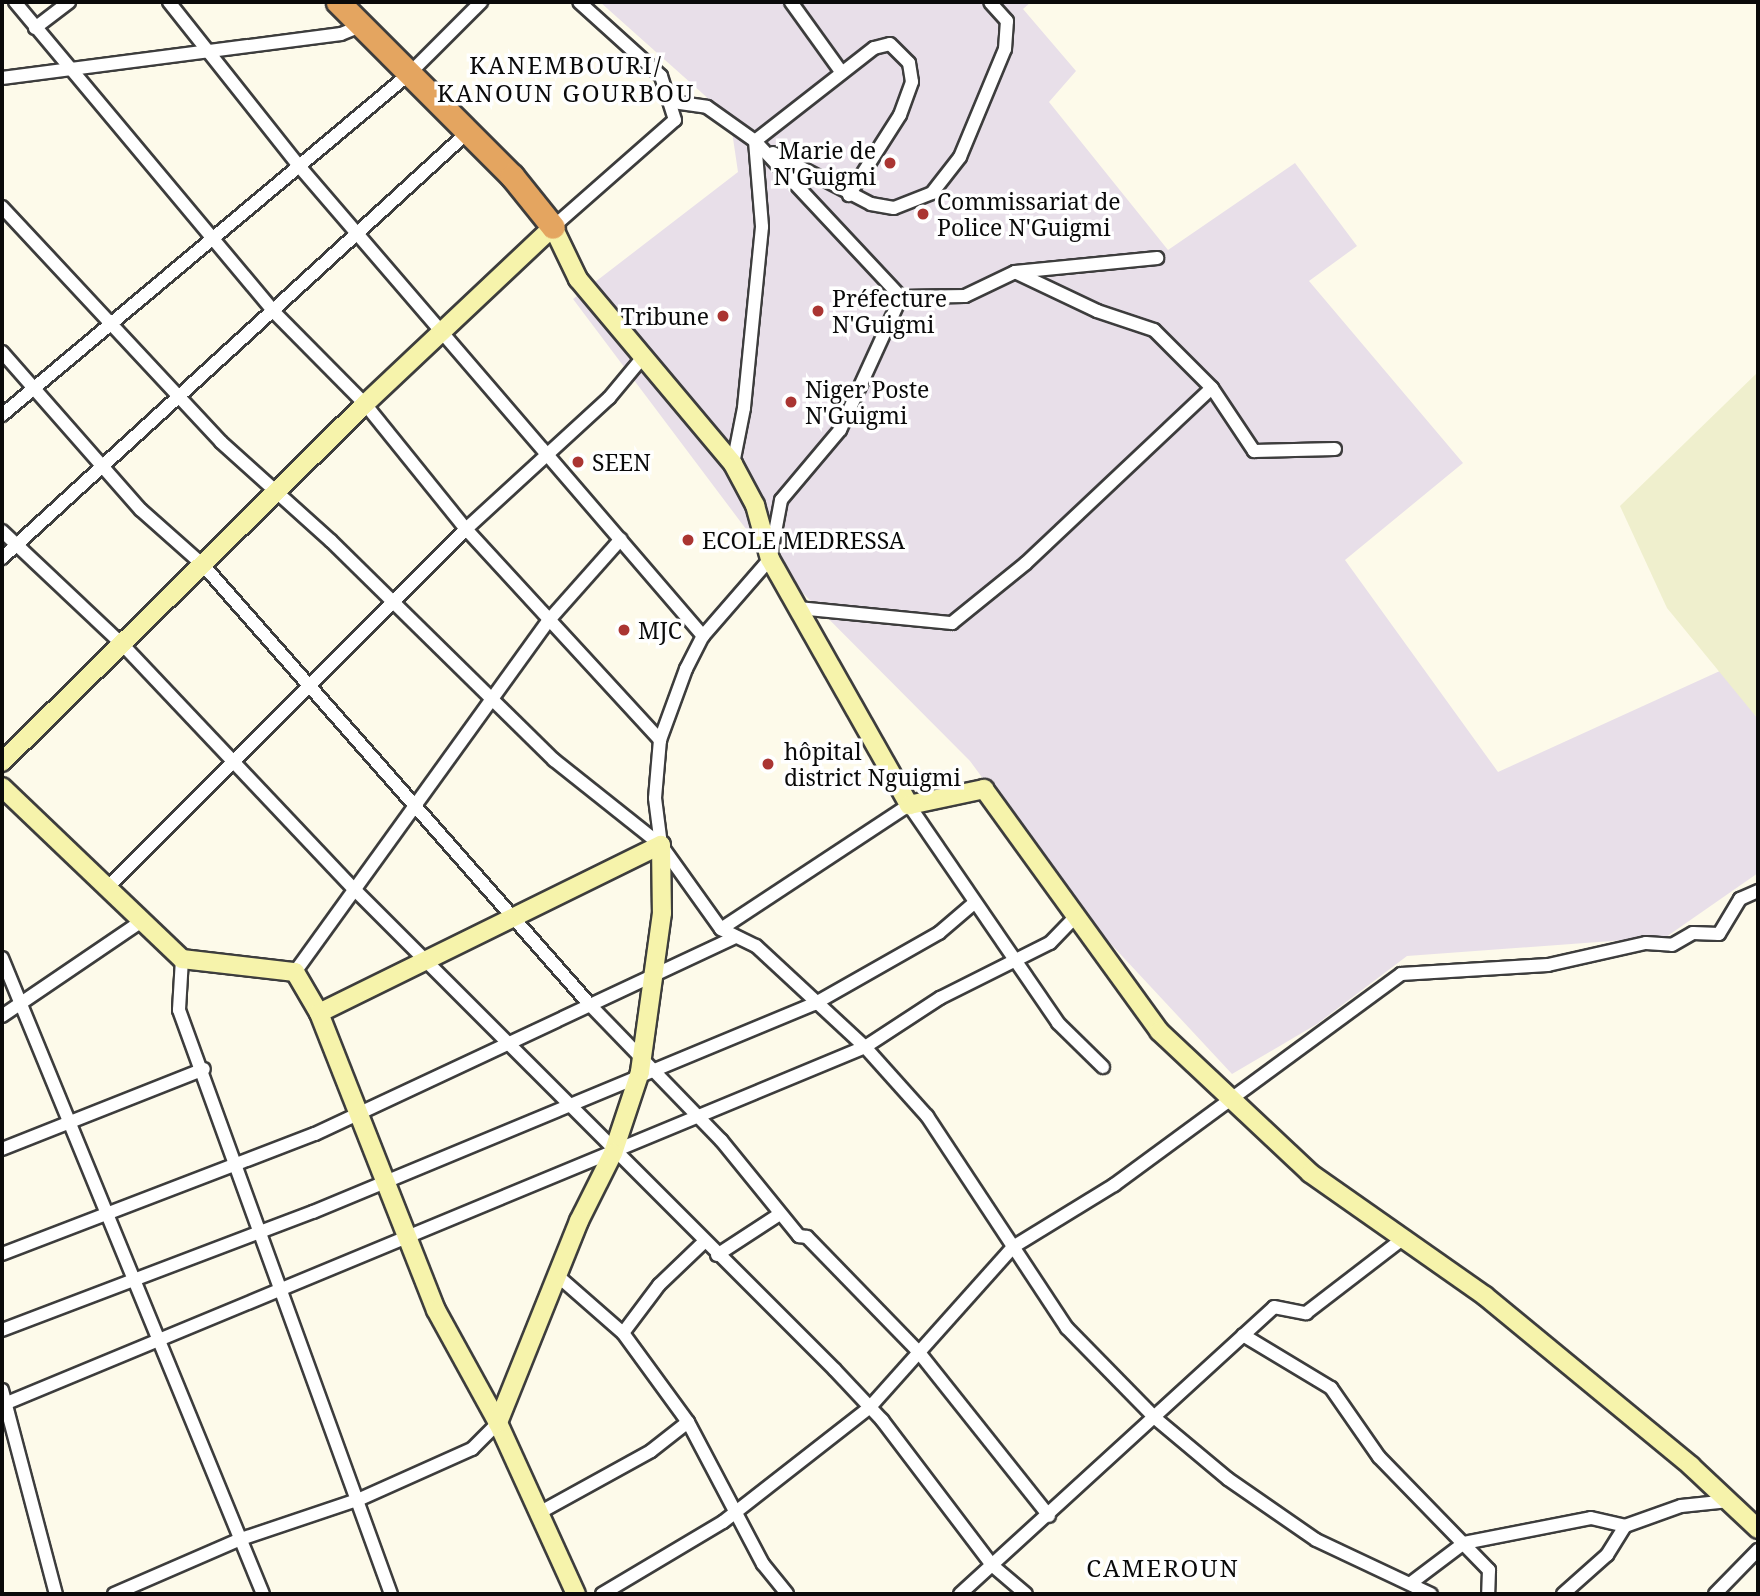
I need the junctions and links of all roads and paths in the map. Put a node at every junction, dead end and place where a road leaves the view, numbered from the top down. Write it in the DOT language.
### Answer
graph roads {
  1 [pos="15,2"];
  2 [pos="69,2"];
  3 [pos="169,2"];
  4 [pos="338,2"];
  5 [pos="481,2"];
  6 [pos="579,2"];
  7 [pos="791,2"];
  8 [pos="990,2"];
  9 [pos="361,26"];
  10 [pos="35,28"];
  11 [pos="210,47"];
  12 [pos="69,70"];
  13 [pos="842,73"];
  14 [pos="409,74"];
  15 [pos="2,78"];
  16 [pos="673,102"];
  17 [pos="469,131"];
  18 [pos="755,141"];
  19 [pos="299,166"];
  20 [pos="849,195"];
  21 [pos="2,207"];
  22 [pos="553,227"];
  23 [pos="358,234"];
  24 [pos="214,236"];
  25 [pos="1157,258"];
  26 [pos="1015,272"];
  27 [pos="901,296"];
  28 [pos="274,312"];
  29 [pos="107,322"];
  30 [pos="441,330"];
  31 [pos="2,352"];
  32 [pos="643,357"];
  33 [pos="35,387"];
  34 [pos="1212,388"];
  35 [pos="179,397"];
  36 [pos="365,404"];
  37 [pos="2,415"];
  38 [pos="1335,449"];
  39 [pos="544,455"];
  40 [pos="733,464"];
  41 [pos="104,465"];
  42 [pos="274,492"];
  43 [pos="466,529"];
  44 [pos="2,531"];
  45 [pos="621,539"];
  46 [pos="16,545"];
  47 [pos="2,558"];
  48 [pos="770,559"];
  49 [pos="204,566"];
  50 [pos="396,603"];
  51 [pos="798,608"];
  52 [pos="549,620"];
  53 [pos="703,636"];
  54 [pos="122,644"];
  55 [pos="308,684"];
  56 [pos="492,697"];
  57 [pos="660,740"];
  58 [pos="3,758"];
  59 [pos="230,761"];
  60 [pos="2,787"];
  61 [pos="909,805"];
  62 [pos="416,809"];
  63 [pos="661,845"];
  64 [pos="107,888"];
  65 [pos="354,888"];
  66 [pos="1758,891"];
  67 [pos="973,904"];
  68 [pos="1076,916"];
  69 [pos="513,917"];
  70 [pos="142,921"];
  71 [pos="721,929"];
  72 [pos="735,937"];
  73 [pos="2,958"];
  74 [pos="182,959"];
  75 [pos="1015,960"];
  76 [pos="427,961"];
  77 [pos="295,972"];
  78 [pos="650,972"];
  79 [pos="22,1004"];
  80 [pos="814,1004"];
  81 [pos="591,1006"];
  82 [pos="319,1013"];
  83 [pos="2,1016"];
  84 [pos="511,1044"];
  85 [pos="865,1047"];
  86 [pos="640,1052"];
  87 [pos="1103,1067"];
  88 [pos="204,1069"];
  89 [pos="648,1072"];
  90 [pos="1232,1097"];
  91 [pos="569,1102"];
  92 [pos="357,1114"];
  93 [pos="696,1115"];
  94 [pos="71,1123"];
  95 [pos="2,1149"];
  96 [pos="613,1153"];
  97 [pos="239,1163"];
  98 [pos="383,1179"];
  99 [pos="108,1213"];
  100 [pos="780,1214"];
  101 [pos="262,1230"];
  102 [pos="407,1240"];
  103 [pos="1400,1241"];
  104 [pos="704,1242"];
  105 [pos="1013,1247"];
  106 [pos="2,1254"];
  107 [pos="717,1255"];
  108 [pos="559,1277"];
  109 [pos="132,1278"];
  110 [pos="285,1292"];
  111 [pos="2,1330"];
  112 [pos="623,1333"];
  113 [pos="1243,1335"];
  114 [pos="157,1343"];
  115 [pos="918,1350"];
  116 [pos="2,1390"];
  117 [pos="3,1405"];
  118 [pos="870,1407"];
  119 [pos="1155,1418"];
  120 [pos="688,1422"];
  121 [pos="498,1423"];
  122 [pos="360,1499"];
  123 [pos="1729,1501"];
  124 [pos="735,1513"];
  125 [pos="537,1514"];
  126 [pos="1049,1516"];
  127 [pos="1625,1526"];
  128 [pos="1758,1529"];
  129 [pos="238,1540"];
  130 [pos="1464,1544"];
  131 [pos="1758,1550"];
  132 [pos="993,1566"];
  133 [pos="1411,1583"];
  134 [pos="56,1594"];
  135 [pos="114,1594"];
  136 [pos="262,1594"];
  137 [pos="391,1594"];
  138 [pos="576,1594"];
  139 [pos="602,1594"];
  140 [pos="787,1594"];
  141 [pos="960,1594"];
  142 [pos="1026,1594"];
  143 [pos="1431,1594"];
  144 [pos="1488,1594"];
  145 [pos="1563,1594"];
  146 [pos="1716,1594"];
  1 -- 10 [label="street"];
  2 -- 10 [label="street"];
  3 -- 11 [label="street"];
  4 -- 9 [label="highway"];
  5 -- 14 [label="street"];
  6 -- 16 [label="street"];
  7 -- 13 [label="street"];
  8 -- 20 [label="street"];
  9 -- 11 [label="street"];
  9 -- 14 [label="highway"];
  10 -- 12 [label="street"];
  11 -- 12 [label="street"];
  11 -- 19 [label="street"];
  12 -- 15 [label="street"];
  12 -- 24 [label="street"];
  13 -- 18 [label="street"];
  13 -- 20 [label="street"];
  14 -- 17 [label="highway"];
  14 -- 19 [label="street"];
  16 -- 18 [label="street"];
  16 -- 22 [label="street"];
  17 -- 22 [label="highway"];
  17 -- 23 [label="street"];
  18 -- 20 [label="street"];
  18 -- 27 [label="street"];
  18 -- 40 [label="street"];
  19 -- 23 [label="street"];
  19 -- 24 [label="street"];
  21 -- 29 [label="street"];
  22 -- 30 [label="street"];
  22 -- 32 [label="street"];
  23 -- 28 [label="street"];
  23 -- 30 [label="street"];
  24 -- 28 [label="street"];
  24 -- 29 [label="street"];
  25 -- 26 [label="street"];
  26 -- 27 [label="street"];
  26 -- 34 [label="street"];
  27 -- 48 [label="street"];
  28 -- 35 [label="street"];
  28 -- 36 [label="street"];
  29 -- 33 [label="street"];
  29 -- 35 [label="street"];
  30 -- 36 [label="street"];
  30 -- 39 [label="street"];
  31 -- 33 [label="street"];
  32 -- 39 [label="street"];
  32 -- 40 [label="street"];
  33 -- 37 [label="street"];
  33 -- 41 [label="street"];
  34 -- 38 [label="street"];
  34 -- 51 [label="street"];
  35 -- 41 [label="street"];
  35 -- 42 [label="street"];
  36 -- 42 [label="street"];
  36 -- 43 [label="street"];
  39 -- 43 [label="street"];
  39 -- 45 [label="street"];
  40 -- 48 [label="street"];
  41 -- 46 [label="street"];
  41 -- 49 [label="street"];
  42 -- 49 [label="street"];
  42 -- 50 [label="street"];
  43 -- 50 [label="street"];
  43 -- 52 [label="street"];
  44 -- 46 [label="street"];
  45 -- 52 [label="street"];
  45 -- 53 [label="street"];
  46 -- 47 [label="street"];
  46 -- 54 [label="street"];
  48 -- 51 [label="street"];
  48 -- 53 [label="street"];
  49 -- 54 [label="street"];
  49 -- 55 [label="street"];
  50 -- 55 [label="street"];
  50 -- 56 [label="street"];
  51 -- 61 [label="street"];
  52 -- 56 [label="street"];
  52 -- 57 [label="street"];
  53 -- 57 [label="street"];
  54 -- 58 [label="street"];
  54 -- 59 [label="street"];
  55 -- 59 [label="street"];
  55 -- 62 [label="street"];
  56 -- 62 [label="street"];
  56 -- 63 [label="street"];
  57 -- 63 [label="street"];
  59 -- 64 [label="street"];
  59 -- 65 [label="street"];
  60 -- 64 [label="street"];
  61 -- 67 [label="street"];
  61 -- 68 [label="street"];
  61 -- 71 [label="street"];
  62 -- 65 [label="street"];
  62 -- 69 [label="street"];
  63 -- 69 [label="street"];
  63 -- 71 [label="street"];
  63 -- 78 [label="street"];
  64 -- 70 [label="street"];
  65 -- 76 [label="street"];
  65 -- 77 [label="street"];
  66 -- 90 [label="street"];
  67 -- 75 [label="street"];
  67 -- 80 [label="street"];
  68 -- 75 [label="street"];
  68 -- 90 [label="street"];
  69 -- 76 [label="street"];
  69 -- 81 [label="street"];
  70 -- 74 [label="street"];
  70 -- 79 [label="street"];
  71 -- 72 [label="street"];
  72 -- 78 [label="street"];
  72 -- 80 [label="street"];
  73 -- 79 [label="street"];
  74 -- 77 [label="street"];
  74 -- 88 [label="street"];
  75 -- 85 [label="street"];
  75 -- 87 [label="street"];
  76 -- 82 [label="street"];
  76 -- 84 [label="street"];
  77 -- 82 [label="street"];
  78 -- 81 [label="street"];
  78 -- 86 [label="street"];
  79 -- 83 [label="street"];
  79 -- 94 [label="street"];
  80 -- 85 [label="street"];
  80 -- 89 [label="street"];
  81 -- 84 [label="street"];
  81 -- 86 [label="street"];
  82 -- 92 [label="street"];
  84 -- 91 [label="street"];
  84 -- 92 [label="street"];
  85 -- 93 [label="street"];
  85 -- 105 [label="street"];
  86 -- 89 [label="street"];
  88 -- 94 [label="street"];
  88 -- 97 [label="street"];
  89 -- 91 [label="street"];
  89 -- 93 [label="street"];
  89 -- 96 [label="street"];
  90 -- 103 [label="street"];
  90 -- 105 [label="street"];
  91 -- 96 [label="street"];
  91 -- 98 [label="street"];
  92 -- 97 [label="street"];
  92 -- 98 [label="street"];
  93 -- 96 [label="street"];
  93 -- 100 [label="street"];
  94 -- 95 [label="street"];
  94 -- 99 [label="street"];
  96 -- 102 [label="street"];
  96 -- 104 [label="street"];
  96 -- 108 [label="street"];
  97 -- 99 [label="street"];
  97 -- 101 [label="street"];
  98 -- 101 [label="street"];
  98 -- 102 [label="street"];
  99 -- 106 [label="street"];
  99 -- 109 [label="street"];
  100 -- 107 [label="street"];
  100 -- 115 [label="street"];
  101 -- 109 [label="street"];
  101 -- 110 [label="street"];
  102 -- 110 [label="street"];
  102 -- 121 [label="street"];
  103 -- 113 [label="street"];
  103 -- 123 [label="street"];
  104 -- 107 [label="street"];
  104 -- 112 [label="street"];
  105 -- 115 [label="street"];
  105 -- 119 [label="street"];
  107 -- 118 [label="street"];
  108 -- 112 [label="street"];
  108 -- 121 [label="street"];
  109 -- 111 [label="street"];
  109 -- 114 [label="street"];
  110 -- 114 [label="street"];
  110 -- 122 [label="street"];
  112 -- 120 [label="street"];
  113 -- 119 [label="street"];
  113 -- 130 [label="street"];
  114 -- 117 [label="street"];
  114 -- 129 [label="street"];
  115 -- 118 [label="street"];
  115 -- 126 [label="street"];
  116 -- 117 [label="street"];
  117 -- 134 [label="street"];
  118 -- 124 [label="street"];
  118 -- 132 [label="street"];
  119 -- 126 [label="street"];
  119 -- 133 [label="street"];
  120 -- 124 [label="street"];
  120 -- 125 [label="street"];
  121 -- 122 [label="street"];
  121 -- 125 [label="street"];
  122 -- 129 [label="street"];
  122 -- 137 [label="street"];
  123 -- 127 [label="street"];
  123 -- 128 [label="street"];
  124 -- 139 [label="street"];
  124 -- 140 [label="street"];
  125 -- 138 [label="street"];
  126 -- 132 [label="street"];
  127 -- 130 [label="street"];
  127 -- 145 [label="street"];
  129 -- 135 [label="street"];
  129 -- 136 [label="street"];
  130 -- 133 [label="street"];
  130 -- 144 [label="street"];
  131 -- 146 [label="street"];
  132 -- 141 [label="street"];
  132 -- 142 [label="street"];
  133 -- 143 [label="street"];
}
